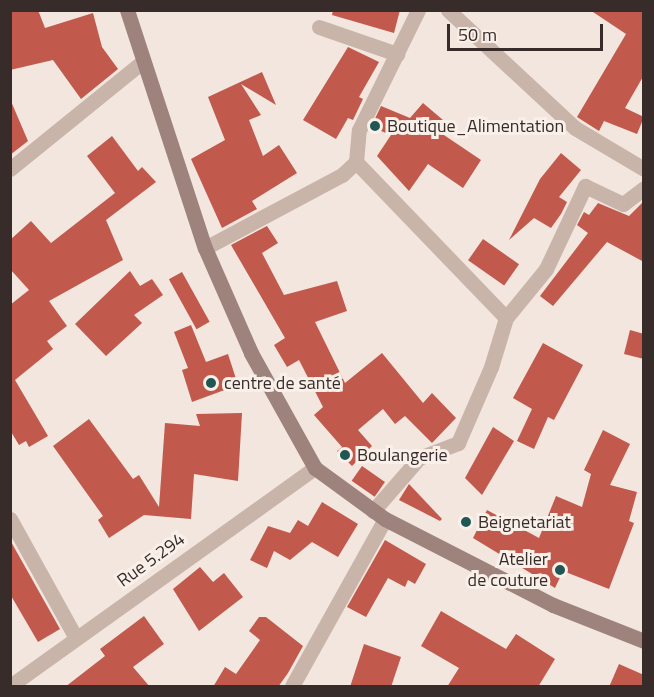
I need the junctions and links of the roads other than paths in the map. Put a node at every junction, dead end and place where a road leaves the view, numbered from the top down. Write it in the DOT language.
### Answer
graph roads {
  1 [pos="127,10"];
  2 [pos="418,10"];
  3 [pos="448,10"];
  4 [pos="319,27"];
  5 [pos="397,54"];
  6 [pos="142,62"];
  7 [pos="356,162"];
  8 [pos="10,169"];
  9 [pos="644,169"];
  10 [pos="644,188"];
  11 [pos="206,248"];
  12 [pos="506,318"];
  13 [pos="315,468"];
  14 [pos="379,515"];
  15 [pos="10,519"];
  16 [pos="76,638"];
  17 [pos="644,641"];
  18 [pos="10,686"];
  19 [pos="292,687"];
  1 -- 6 [label="street"];
  2 -- 5 [label="street"];
  3 -- 9 [label="street"];
  4 -- 5 [label="street"];
  5 -- 7 [label="street"];
  6 -- 8 [label="street"];
  6 -- 11 [label="street"];
  7 -- 11 [label="street"];
  7 -- 12 [label="street"];
  10 -- 12 [label="street"];
  11 -- 13 [label="street"];
  12 -- 14 [label="street"];
  13 -- 14 [label="street"];
  13 -- 16 [label="street, Rue 5.294"];
  14 -- 17 [label="street"];
  14 -- 19 [label="street"];
  15 -- 16 [label="street"];
  16 -- 18 [label="street, Rue 5.294"];
}
